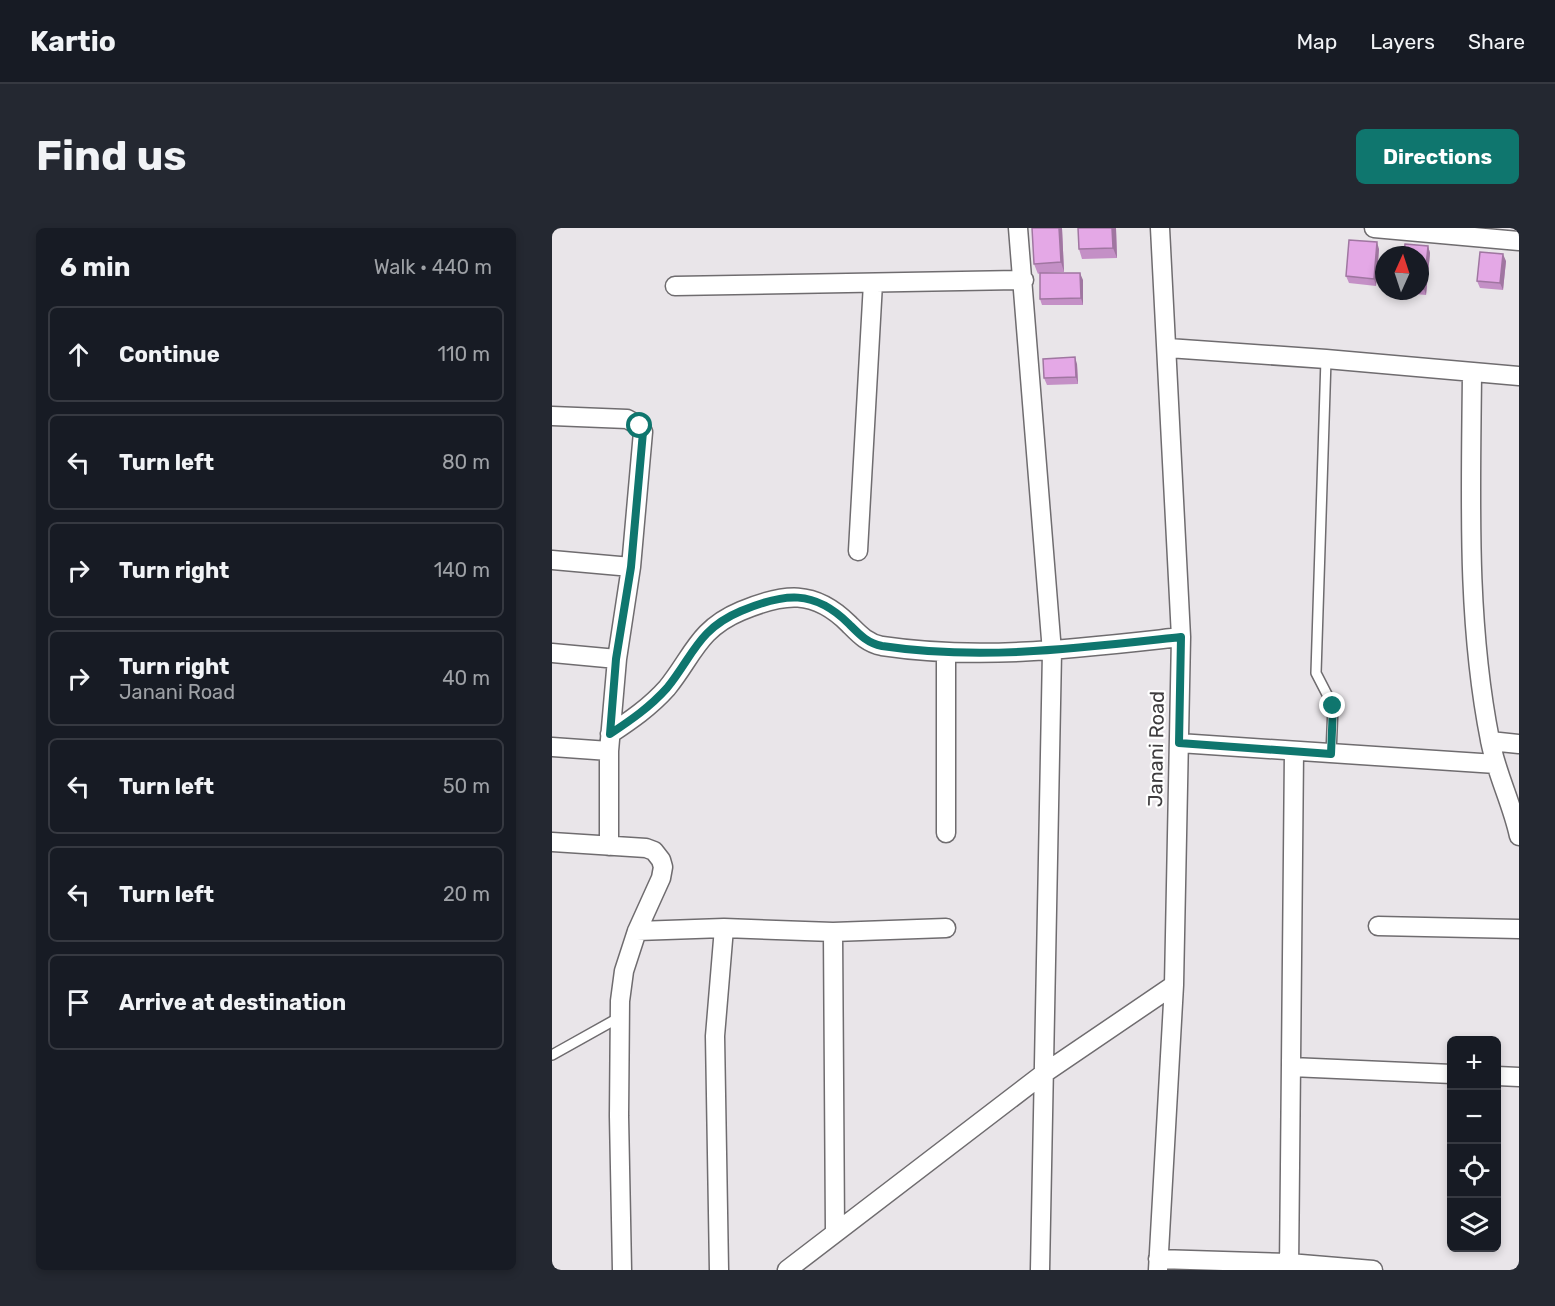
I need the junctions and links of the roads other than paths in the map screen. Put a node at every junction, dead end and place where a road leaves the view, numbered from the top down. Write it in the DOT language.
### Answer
graph roads {
  1 [pos="1018,228"];
  2 [pos="1160,228"];
  3 [pos="1374,228"];
  4 [pos="1472,232"];
  5 [pos="1519,241"];
  6 [pos="1024,280"];
  7 [pos="873,283"];
  8 [pos="675,286"];
  9 [pos="1168,348"];
  10 [pos="1326,358"];
  11 [pos="1472,372"];
  12 [pos="1519,376"];
  13 [pos="552,416"];
  14 [pos="858,551"];
  15 [pos="552,560"];
  16 [pos="631,567"];
  17 [pos="1181,637"];
  18 [pos="1052,652"];
  19 [pos="552,653"];
  20 [pos="946,654"];
  21 [pos="616,659"];
  22 [pos="1490,741"];
  23 [pos="610,742"];
  24 [pos="1179,743"];
  25 [pos="1519,744"];
  26 [pos="552,747"];
  27 [pos="1294,751"];
  28 [pos="1331,754"];
  29 [pos="1496,764"];
  30 [pos="946,833"];
  31 [pos="1519,836"];
  32 [pos="552,842"];
  33 [pos="609,846"];
  34 [pos="1378,926"];
  35 [pos="724,927"];
  36 [pos="946,928"];
  37 [pos="1519,929"];
  38 [pos="637,931"];
  39 [pos="833,932"];
  40 [pos="1174,985"];
  41 [pos="620,1017"];
  42 [pos="552,1055"];
  43 [pos="1291,1067"];
  44 [pos="1043,1074"];
  45 [pos="1447,1074"];
  46 [pos="1501,1076"];
  47 [pos="1519,1077"];
  48 [pos="835,1232"];
  49 [pos="1158,1264"];
  50 [pos="1289,1267"];
  51 [pos="622,1270"];
  52 [pos="719,1270"];
  53 [pos="787,1270"];
  54 [pos="1040,1270"];
  55 [pos="1373,1270"];
  1 -- 6 [label="street"];
  2 -- 9 [label="street, Janani Road"];
  3 -- 4 [label="street"];
  4 -- 5 [label="street"];
  6 -- 7 [label="street"];
  6 -- 18 [label="street"];
  7 -- 8 [label="street"];
  7 -- 14 [label="street"];
  9 -- 10 [label="street"];
  9 -- 17 [label="street, Janani Road"];
  10 -- 11 [label="street"];
  10 -- 28 [label="lane"];
  11 -- 12 [label="street"];
  11 -- 22 [label="street"];
  13 -- 16 [label="street"];
  15 -- 16 [label="street"];
  16 -- 21 [label="street"];
  17 -- 18 [label="street"];
  17 -- 24 [label="street, Janani Road"];
  18 -- 20 [label="street"];
  18 -- 44 [label="street"];
  19 -- 21 [label="street"];
  20 -- 23 [label="street"];
  20 -- 30 [label="street"];
  21 -- 23 [label="street"];
  22 -- 25 [label="street"];
  22 -- 29 [label="street"];
  23 -- 26 [label="street"];
  23 -- 33 [label="street"];
  24 -- 27 [label="street"];
  24 -- 40 [label="street, Janani Road"];
  27 -- 28 [label="street"];
  27 -- 43 [label="street"];
  28 -- 29 [label="street"];
  29 -- 31 [label="street"];
  32 -- 33 [label="street"];
  33 -- 38 [label="street"];
  34 -- 37 [label="street"];
  35 -- 38 [label="street"];
  35 -- 39 [label="street"];
  35 -- 52 [label="street"];
  36 -- 39 [label="street"];
  38 -- 41 [label="street"];
  39 -- 48 [label="street"];
  40 -- 44 [label="street"];
  40 -- 49 [label="street, Janani Road"];
  41 -- 42 [label="lane"];
  41 -- 51 [label="street"];
  43 -- 45 [label="street"];
  43 -- 50 [label="street"];
  44 -- 48 [label="street"];
  44 -- 54 [label="street"];
  46 -- 47 [label="street"];
  48 -- 53 [label="street"];
  49 -- 50 [label="street"];
  50 -- 55 [label="street"];
}
